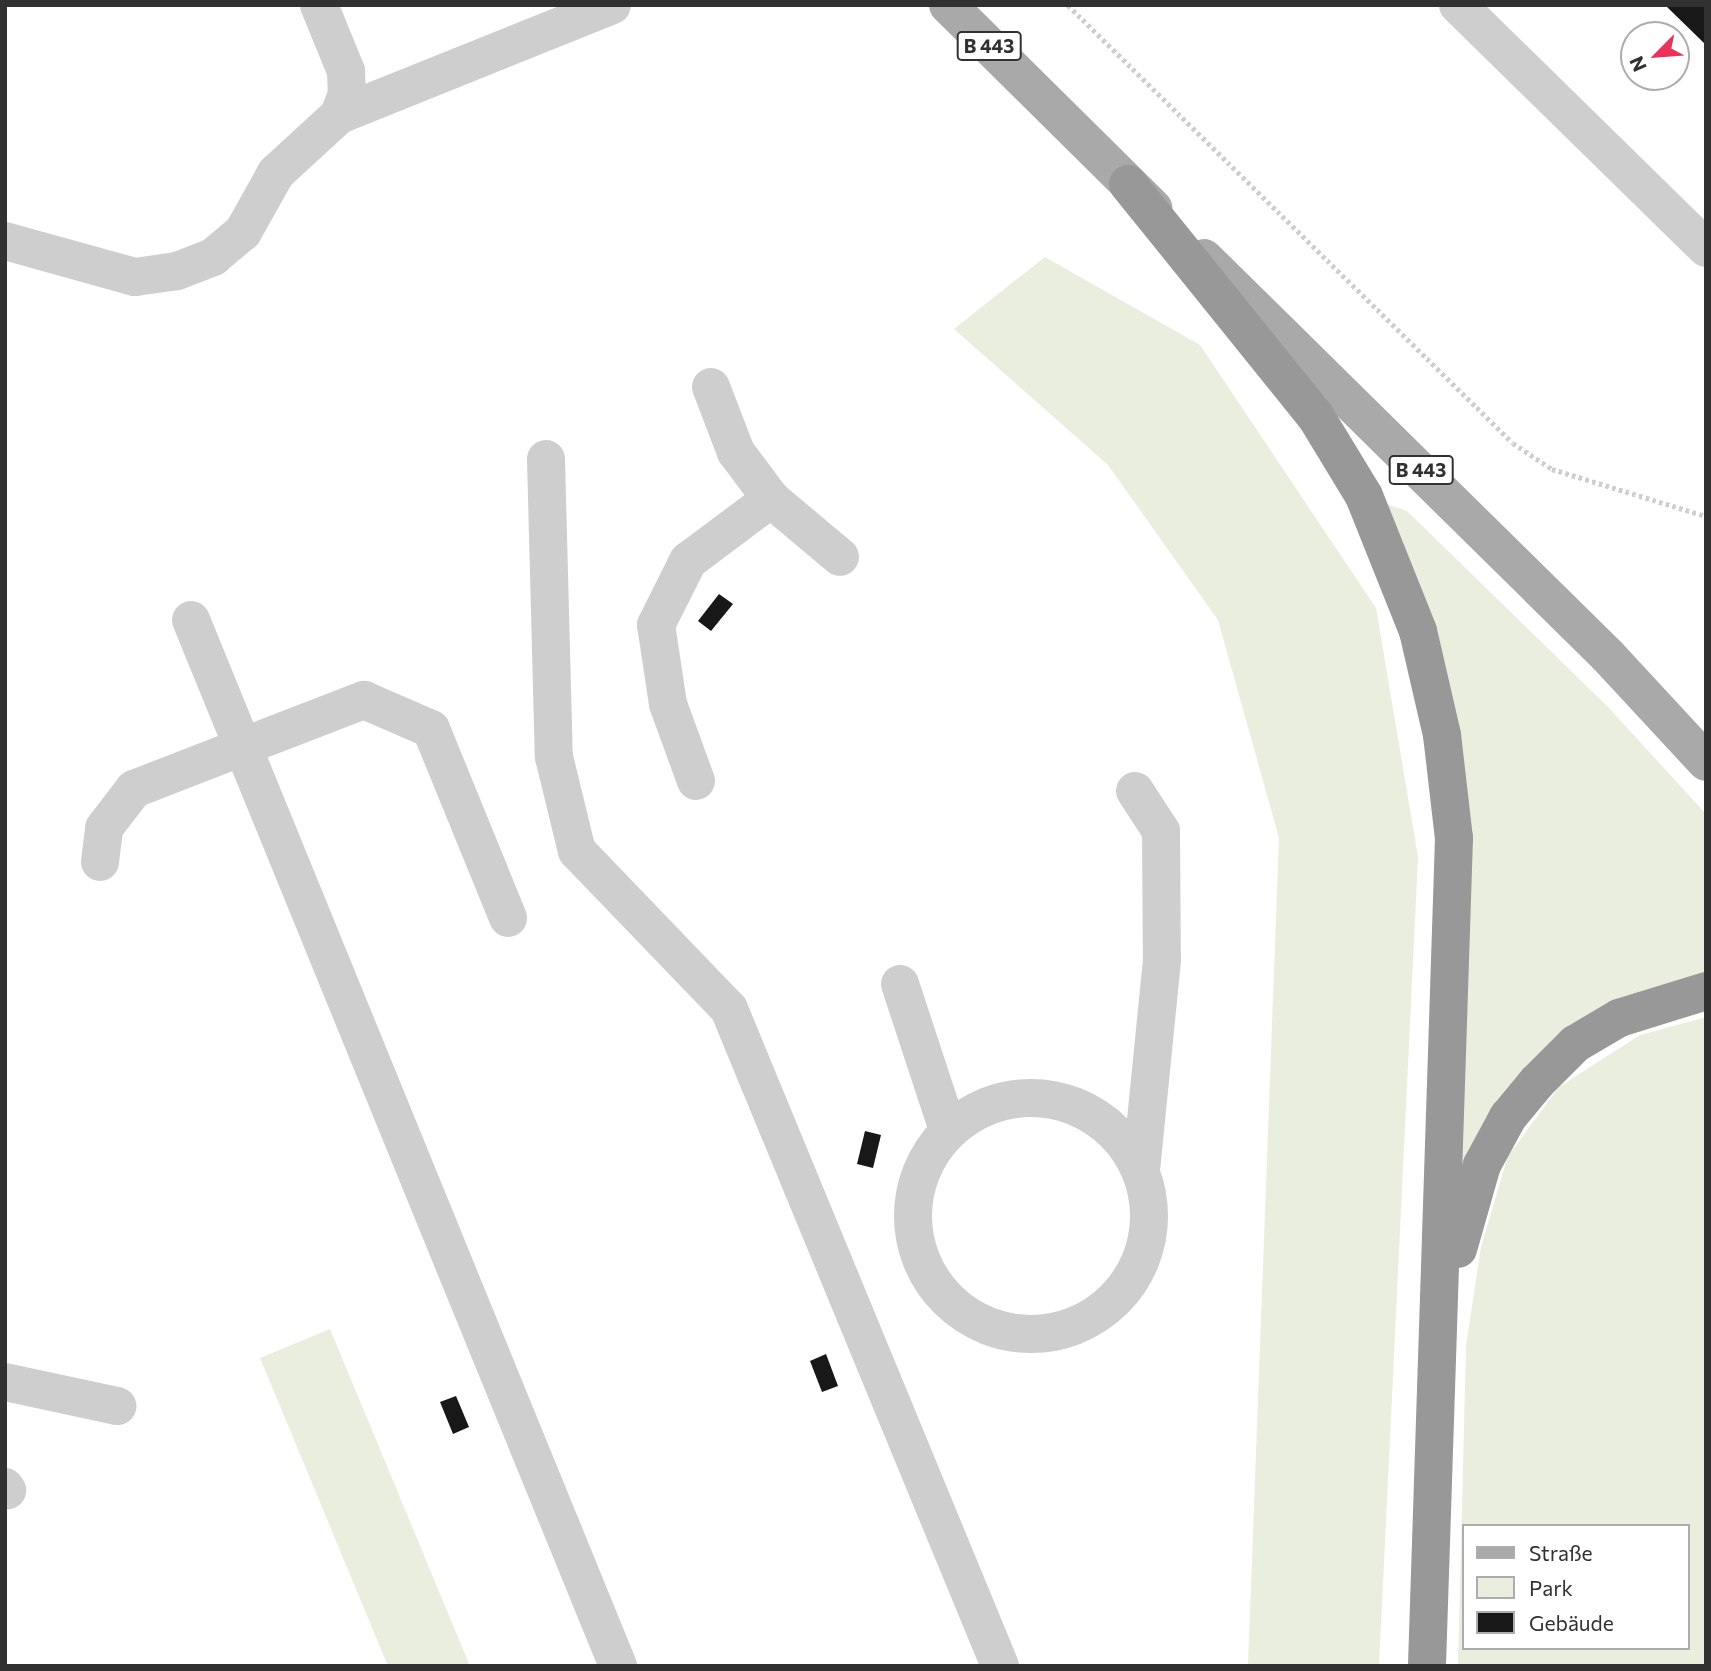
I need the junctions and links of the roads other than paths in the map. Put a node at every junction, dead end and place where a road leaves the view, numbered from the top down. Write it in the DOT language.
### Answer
graph roads {
  1 [pos="319,5"];
  2 [pos="612,5"];
  3 [pos="947,5"];
  4 [pos="1458,5"];
  5 [pos="339,115"];
  6 [pos="1128,184"];
  7 [pos="5,241"];
  8 [pos="1706,248"];
  9 [pos="711,387"];
  10 [pos="546,460"];
  11 [pos="771,499"];
  12 [pos="840,557"];
  13 [pos="191,620"];
  14 [pos="242,747"];
  15 [pos="1706,762"];
  16 [pos="696,781"];
  17 [pos="1136,791"];
  18 [pos="100,862"];
  19 [pos="508,918"];
  20 [pos="900,984"];
  21 [pos="1706,991"];
  22 [pos="948,1130"];
  23 [pos="1141,1172"];
  24 [pos="1441,1327"];
  25 [pos="5,1382"];
  26 [pos="117,1406"];
  27 [pos="618,1666"];
  28 [pos="1000,1666"];
  29 [pos="1427,1666"];
  1 -- 5 [label="lane"];
  2 -- 5 [label="lane"];
  3 -- 6 [label="main road, B 443"];
  4 -- 8 [label="lane"];
  5 -- 7 [label="lane"];
  6 -- 15 [label="main road, B 443"];
  6 -- 24 [label="highway"];
  9 -- 11 [label="lane"];
  10 -- 28 [label="lane"];
  11 -- 12 [label="lane"];
  11 -- 16 [label="lane"];
  13 -- 14 [label="lane"];
  14 -- 18 [label="lane"];
  14 -- 19 [label="lane"];
  14 -- 27 [label="lane"];
  17 -- 23 [label="lane"];
  20 -- 22 [label="lane"];
  21 -- 24 [label="highway"];
  22 -- 23 [label="lane"];
  22 -- 23 [label="lane"];
  24 -- 29 [label="highway"];
  25 -- 26 [label="lane"];
}
